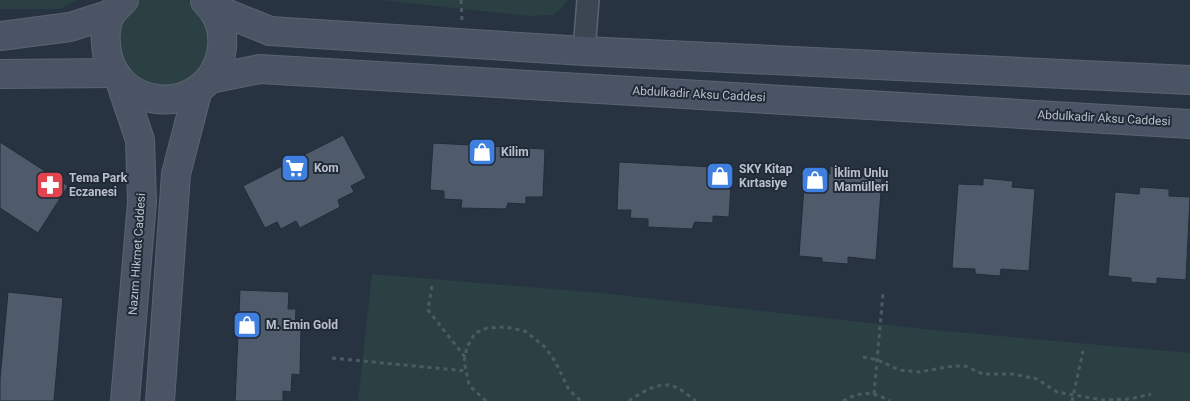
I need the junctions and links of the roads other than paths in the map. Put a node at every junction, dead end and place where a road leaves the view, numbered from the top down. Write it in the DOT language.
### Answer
graph roads {
  1 [pos="588,0"];
  2 [pos="209,4"];
  3 [pos="118,7"];
  4 [pos="0,36"];
  5 [pos="584,52"];
  6 [pos="0,74"];
  7 [pos="117,77"];
  8 [pos="1190,80"];
  9 [pos="204,84"];
  10 [pos="1190,124"];
  11 [pos="125,401"];
  12 [pos="160,401"];
  1 -- 5 [label="street"];
  2 -- 5 [label="main road"];
  2 -- 9 [label="main road"];
  3 -- 4 [label="main road"];
  3 -- 7 [label="main road, Nazım Hikmet Caddesi"];
  5 -- 8 [label="main road"];
  6 -- 7 [label="main road"];
  7 -- 9 [label="main road, Abdulkadir Aksu Caddesi"];
  7 -- 11 [label="main road, Nazım Hikmet Caddesi"];
  9 -- 10 [label="main road, Abdulkadir Aksu Caddesi"];
  9 -- 12 [label="main road"];
}
